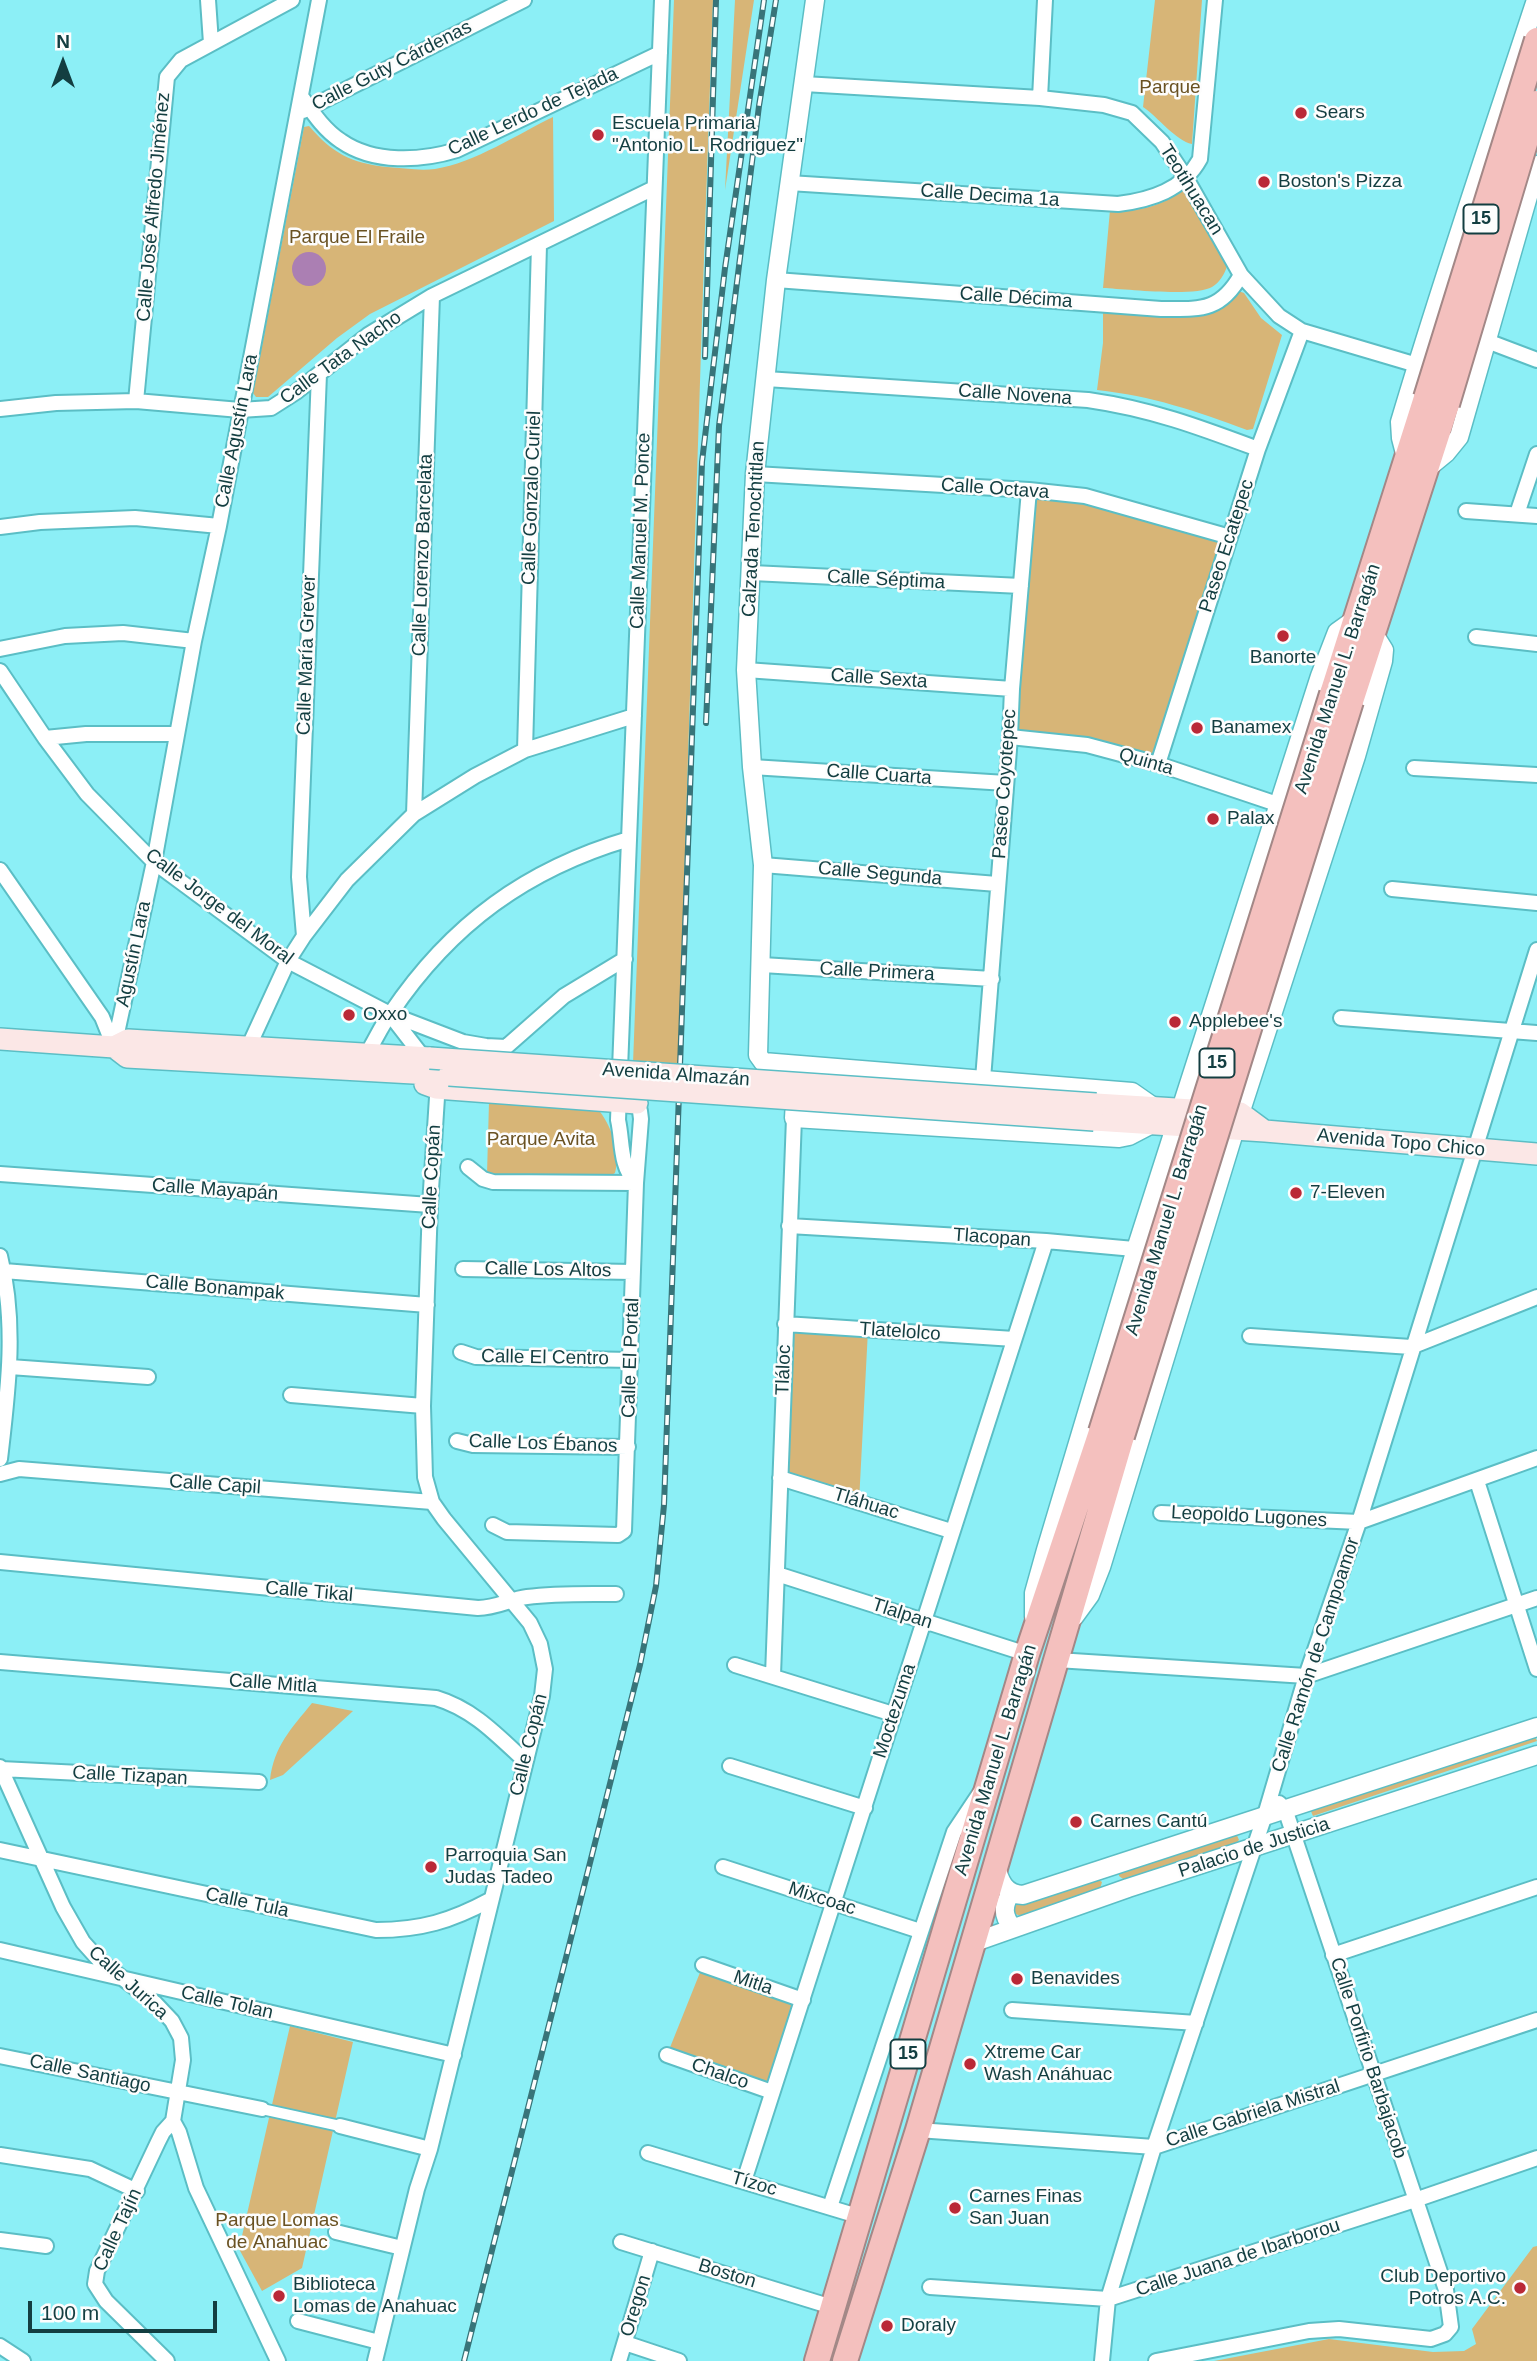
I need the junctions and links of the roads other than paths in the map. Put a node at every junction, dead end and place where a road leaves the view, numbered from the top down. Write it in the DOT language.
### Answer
graph roads {
  1 [pos="208,0"];
  2 [pos="292,0"];
  3 [pos="319,0"];
  4 [pos="523,0"];
  5 [pos="662,0"];
  6 [pos="815,0"];
  7 [pos="1045,0"];
  8 [pos="1215,0"];
  9 [pos="1536,0"];
  10 [pos="1537,40"];
  11 [pos="211,43"];
  12 [pos="660,53"];
  13 [pos="804,84"];
  14 [pos="1040,98"];
  15 [pos="1537,103"];
  16 [pos="303,106"];
  17 [pos="1484,160"];
  18 [pos="1536,169"];
  19 [pos="1186,178"];
  20 [pos="789,183"];
  21 [pos="654,188"];
  22 [pos="1464,215"];
  23 [pos="1521,225"];
  24 [pos="539,245"];
  25 [pos="1241,275"];
  26 [pos="776,280"];
  27 [pos="432,296"];
  28 [pos="1302,331"];
  29 [pos="1487,341"];
  30 [pos="1537,360"];
  31 [pos="1417,365"];
  32 [pos="319,374"];
  33 [pos="766,379"];
  34 [pos="136,401"];
  35 [pos="1437,401"];
  36 [pos="0,409"];
  37 [pos="240,410"];
  38 [pos="1258,449"];
  39 [pos="1537,454"];
  40 [pos="1418,464"];
  41 [pos="755,474"];
  42 [pos="1029,490"];
  43 [pos="1466,511"];
  44 [pos="1517,514"];
  45 [pos="1537,516"];
  46 [pos="219,526"];
  47 [pos="0,527"];
  48 [pos="1230,537"];
  49 [pos="752,573"];
  50 [pos="1021,586"];
  51 [pos="1366,625"];
  52 [pos="1476,637"];
  53 [pos="194,640"];
  54 [pos="1537,644"];
  55 [pos="0,649"];
  56 [pos="746,670"];
  57 [pos="0,671"];
  58 [pos="1012,689"];
  59 [pos="634,716"];
  60 [pos="177,734"];
  61 [pos="1010,737"];
  62 [pos="44,738"];
  63 [pos="525,750"];
  64 [pos="1158,764"];
  65 [pos="751,767"];
  66 [pos="1414,768"];
  67 [pos="1537,775"];
  68 [pos="1006,783"];
  69 [pos="1278,804"];
  70 [pos="414,814"];
  71 [pos="629,839"];
  72 [pos="153,862"];
  73 [pos="763,865"];
  74 [pos="0,870"];
  75 [pos="997,884"];
  76 [pos="1392,889"];
  77 [pos="1537,903"];
  78 [pos="304,936"];
  79 [pos="1537,950"];
  80 [pos="625,958"];
  81 [pos="288,961"];
  82 [pos="762,965"];
  83 [pos="1225,969"];
  84 [pos="992,979"];
  85 [pos="1281,987"];
  86 [pos="390,1014"];
  87 [pos="1341,1018"];
  88 [pos="1513,1032"];
  89 [pos="1537,1033"];
  90 [pos="0,1039"];
  91 [pos="114,1047"];
  92 [pos="248,1048"];
  93 [pos="366,1055"];
  94 [pos="797,1065"];
  95 [pos="436,1070"];
  96 [pos="873,1071"];
  97 [pos="983,1079"];
  98 [pos="628,1102"];
  99 [pos="1154,1116"];
  100 [pos="1178,1117"];
  101 [pos="794,1118"];
  102 [pos="1237,1121"];
  103 [pos="871,1123"];
  104 [pos="1475,1149"];
  105 [pos="1537,1154"];
  106 [pos="468,1167"];
  107 [pos="0,1174"];
  108 [pos="636,1183"];
  109 [pos="430,1205"];
  110 [pos="789,1226"];
  111 [pos="1046,1241"];
  112 [pos="1136,1249"];
  113 [pos="0,1256"];
  114 [pos="1195,1256"];
  115 [pos="463,1269"];
  116 [pos="4,1271"];
  117 [pos="633,1272"];
  118 [pos="1537,1297"];
  119 [pos="427,1305"];
  120 [pos="785,1324"];
  121 [pos="1250,1336"];
  122 [pos="1014,1339"];
  123 [pos="1411,1347"];
  124 [pos="461,1352"];
  125 [pos="631,1360"];
  126 [pos="10,1367"];
  127 [pos="148,1377"];
  128 [pos="291,1395"];
  129 [pos="423,1406"];
  130 [pos="1111,1434"];
  131 [pos="457,1441"];
  132 [pos="628,1447"];
  133 [pos="1537,1458"];
  134 [pos="0,1459"];
  135 [pos="0,1474"];
  136 [pos="780,1478"];
  137 [pos="1477,1481"];
  138 [pos="432,1502"];
  139 [pos="1161,1513"];
  140 [pos="1359,1522"];
  141 [pos="493,1525"];
  142 [pos="951,1531"];
  143 [pos="0,1562"];
  144 [pos="777,1574"];
  145 [pos="616,1594"];
  146 [pos="1537,1598"];
  147 [pos="512,1601"];
  148 [pos="1515,1605"];
  149 [pos="924,1621"];
  150 [pos="1067,1626"];
  151 [pos="1031,1643"];
  152 [pos="1057,1660"];
  153 [pos="0,1662"];
  154 [pos="736,1665"];
  155 [pos="1537,1669"];
  156 [pos="773,1675"];
  157 [pos="1306,1676"];
  158 [pos="893,1714"];
  159 [pos="1537,1727"];
  160 [pos="1537,1755"];
  161 [pos="525,1761"];
  162 [pos="730,1766"];
  163 [pos="0,1768"];
  164 [pos="989,1781"];
  165 [pos="259,1782"];
  166 [pos="1271,1795"];
  167 [pos="865,1808"];
  168 [pos="1285,1809"];
  169 [pos="1265,1815"];
  170 [pos="1294,1836"];
  171 [pos="1253,1848"];
  172 [pos="0,1850"];
  173 [pos="42,1858"];
  174 [pos="1117,1863"];
  175 [pos="996,1865"];
  176 [pos="723,1867"];
  177 [pos="1096,1870"];
  178 [pos="1537,1887"];
  179 [pos="1128,1888"];
  180 [pos="1011,1893"];
  181 [pos="1103,1897"];
  182 [pos="490,1900"];
  183 [pos="834,1904"];
  184 [pos="1013,1928"];
  185 [pos="920,1931"];
  186 [pos="972,1943"];
  187 [pos="0,1950"];
  188 [pos="1333,1955"];
  189 [pos="703,1965"];
  190 [pos="127,1980"];
  191 [pos="803,2000"];
  192 [pos="1012,2010"];
  193 [pos="1537,2020"];
  194 [pos="1196,2023"];
  195 [pos="454,2055"];
  196 [pos="667,2055"];
  197 [pos="0,2056"];
  198 [pos="1372,2075"];
  199 [pos="772,2092"];
  200 [pos="179,2093"];
  201 [pos="262,2109"];
  202 [pos="173,2121"];
  203 [pos="340,2126"];
  204 [pos="918,2130"];
  205 [pos="1154,2147"];
  206 [pos="430,2149"];
  207 [pos="648,2153"];
  208 [pos="0,2155"];
  209 [pos="1537,2158"];
  210 [pos="744,2181"];
  211 [pos="137,2191"];
  212 [pos="1415,2200"];
  213 [pos="831,2207"];
  214 [pos="861,2217"];
  215 [pos="337,2232"];
  216 [pos="0,2240"];
  217 [pos="621,2242"];
  218 [pos="46,2246"];
  219 [pos="401,2248"];
  220 [pos="652,2251"];
  221 [pos="930,2287"];
  222 [pos="1108,2299"];
  223 [pos="830,2317"];
  224 [pos="298,2321"];
  225 [pos="379,2342"];
  226 [pos="625,2343"];
  227 [pos="0,2346"];
  228 [pos="23,2361"];
  229 [pos="167,2361"];
  230 [pos="278,2361"];
  231 [pos="374,2361"];
  232 [pos="619,2361"];
  233 [pos="679,2361"];
  234 [pos="801,2361"];
  235 [pos="817,2361"];
  236 [pos="845,2361"];
  237 [pos="1102,2361"];
  238 [pos="1156,2361"];
  1 -- 11 [label="street"];
  2 -- 11 [label="street, Calle José Alfredo Jiménez"];
  3 -- 16 [label="street, Calle Agustín Lara"];
  4 -- 16 [label="street, Calle Guty Cárdenas"];
  5 -- 12 [label="street, Calle Manuel M. Ponce"];
  6 -- 13 [label="street, Calzada Tenochtitlan"];
  7 -- 14 [label="street"];
  8 -- 19 [label="street"];
  9 -- 17 [label="street"];
  10 -- 35 [label="highway, Avenida Manuel L. Barragán / 15, bridge"];
  11 -- 34 [label="street, Calle José Alfredo Jiménez"];
  12 -- 16 [label="street, Calle Lerdo de Tejada"];
  12 -- 21 [label="street, Calle Manuel M. Ponce"];
  13 -- 14 [label="street, Teotihuacan"];
  13 -- 20 [label="street, Calzada Tenochtitlan"];
  14 -- 19 [label="street, Teotihuacan"];
  15 -- 35 [label="highway, Avenida Manuel L. Barragán / 15, bridge"];
  16 -- 37 [label="street, Calle Agustín Lara"];
  17 -- 18 [label="street"];
  17 -- 22 [label="street"];
  18 -- 23 [label="street"];
  19 -- 20 [label="street, Calle Decima 1a"];
  19 -- 25 [label="street, Teotihuacan"];
  20 -- 26 [label="street, Calzada Tenochtitlan"];
  21 -- 24 [label="street, Calle Tata Nacho"];
  21 -- 59 [label="street, Calle Manuel M. Ponce"];
  22 -- 23 [label="street"];
  22 -- 31 [label="street"];
  23 -- 29 [label="street"];
  24 -- 27 [label="street, Calle Tata Nacho"];
  24 -- 63 [label="street, Calle Gonzalo Curiel"];
  25 -- 26 [label="street, Calle Décima"];
  25 -- 28 [label="street, Teotihuacan"];
  26 -- 33 [label="street, Calzada Tenochtitlan"];
  27 -- 32 [label="street, Calle Tata Nacho"];
  27 -- 70 [label="street, Calle Lorenzo Barcelata"];
  28 -- 31 [label="street, Teotihuacan"];
  28 -- 38 [label="street, Paseo Ecatepec"];
  29 -- 30 [label="street"];
  29 -- 40 [label="street"];
  31 -- 40 [label="street"];
  32 -- 37 [label="street, Calle Tata Nacho"];
  32 -- 78 [label="street, Calle María Grever"];
  33 -- 38 [label="street, Calle Novena"];
  33 -- 41 [label="street, Calzada Tenochtitlan"];
  34 -- 36 [label="street, Calle Tata Nacho"];
  34 -- 37 [label="street, Calle Tata Nacho"];
  35 -- 40 [label="highway, Avenida Manuel L. Barragán / 15"];
  37 -- 46 [label="street, Calle Agustín Lara"];
  38 -- 48 [label="street, Paseo Ecatepec"];
  39 -- 44 [label="street"];
  40 -- 51 [label="highway, Avenida Manuel L. Barragán / 15"];
  41 -- 42 [label="street, Calle Octava"];
  41 -- 49 [label="street, Calzada Tenochtitlan"];
  42 -- 48 [label="street, Calle Octava"];
  42 -- 50 [label="street, Paseo Coyotepec"];
  43 -- 44 [label="street"];
  44 -- 45 [label="street"];
  46 -- 47 [label="street"];
  46 -- 53 [label="street, Calle Agustín Lara"];
  48 -- 64 [label="street, Paseo Ecatepec"];
  49 -- 50 [label="street, Calle Séptima"];
  49 -- 56 [label="street, Calzada Tenochtitlan"];
  50 -- 58 [label="street, Paseo Coyotepec"];
  51 -- 69 [label="street"];
  51 -- 85 [label="street"];
  51 -- 130 [label="highway, Avenida Manuel L. Barragán / 15, bridge"];
  52 -- 54 [label="street"];
  53 -- 55 [label="street"];
  53 -- 60 [label="street, Calle Agustín Lara"];
  56 -- 58 [label="street, Calle Sexta"];
  56 -- 65 [label="street, Calzada Tenochtitlan"];
  57 -- 62 [label="street, Calle Jorge del Moral"];
  58 -- 61 [label="street, Paseo Coyotepec"];
  59 -- 63 [label="street"];
  59 -- 71 [label="street, Calle Manuel M. Ponce"];
  60 -- 62 [label="street"];
  60 -- 72 [label="street, Calle Agustín Lara"];
  61 -- 64 [label="street, Quinta"];
  61 -- 68 [label="street, Paseo Coyotepec"];
  62 -- 72 [label="street, Calle Jorge del Moral"];
  63 -- 70 [label="street"];
  64 -- 69 [label="street, Quinta"];
  65 -- 68 [label="street, Calle Cuarta"];
  65 -- 73 [label="street, Calzada Tenochtitlan"];
  66 -- 67 [label="street"];
  68 -- 75 [label="street, Paseo Coyotepec"];
  69 -- 83 [label="street"];
  70 -- 78 [label="street"];
  71 -- 80 [label="street, Calle Manuel M. Ponce"];
  71 -- 86 [label="street"];
  72 -- 81 [label="street, Calle Jorge del Moral"];
  72 -- 91 [label="street, Agustín Lara"];
  73 -- 75 [label="street, Calle Segunda"];
  73 -- 82 [label="street, Calzada Tenochtitlan"];
  74 -- 91 [label="street"];
  75 -- 84 [label="street, Paseo Coyotepec"];
  76 -- 77 [label="street"];
  78 -- 81 [label="street"];
  79 -- 88 [label="street, Calle Ramón de Campoamor"];
  80 -- 86 [label="street, Calle Jorge del Moral"];
  80 -- 98 [label="street, Calle Manuel M. Ponce"];
  81 -- 86 [label="street, Calle Jorge del Moral"];
  81 -- 92 [label="street"];
  82 -- 84 [label="street, Calle Primera"];
  82 -- 94 [label="street, Calzada Tenochtitlan"];
  83 -- 85 [label="street"];
  83 -- 100 [label="street"];
  84 -- 97 [label="street, Paseo Coyotepec"];
  85 -- 102 [label="street"];
  86 -- 93 [label="street"];
  86 -- 95 [label="street"];
  87 -- 88 [label="street"];
  88 -- 89 [label="street"];
  88 -- 104 [label="street, Calle Ramón de Campoamor"];
  90 -- 91 [label="main road, Avenida Almazán"];
  91 -- 92 [label="main road, Avenida Almazán"];
  91 -- 95 [label="main road, Avenida Almazán"];
  92 -- 93 [label="main road, Avenida Almazán"];
  93 -- 95 [label="main road, Avenida Almazán"];
  94 -- 96 [label="street"];
  94 -- 101 [label="street, Tláloc"];
  95 -- 98 [label="main road"];
  95 -- 99 [label="main road, Avenida Almazán, bridge"];
  95 -- 109 [label="street, Calle Copán"];
  96 -- 97 [label="street"];
  96 -- 103 [label="street"];
  97 -- 99 [label="street"];
  98 -- 108 [label="street, Calle El Portal"];
  98 -- 108 [label="street, Calle El Portal"];
  99 -- 100 [label="main road, Avenida Almazán"];
  99 -- 103 [label="street"];
  100 -- 102 [label="main road, Avenida Almazán"];
  100 -- 112 [label="street"];
  101 -- 103 [label="street"];
  101 -- 110 [label="street, Tláloc"];
  102 -- 104 [label="main road, Avenida Topo Chico"];
  102 -- 114 [label="street"];
  104 -- 105 [label="main road, Avenida Topo Chico"];
  104 -- 123 [label="street, Calle Ramón de Campoamor"];
  106 -- 108 [label="street"];
  107 -- 109 [label="street, Calle Mayapán"];
  108 -- 117 [label="street, Calle El Portal"];
  109 -- 119 [label="street, Calle Copán"];
  110 -- 111 [label="street, Tlacopan"];
  110 -- 120 [label="street, Tláloc"];
  111 -- 112 [label="street, Tlacopan"];
  111 -- 122 [label="street, Moctezuma"];
  112 -- 114 [label="street, Tlacopan"];
  112 -- 151 [label="street"];
  113 -- 116 [label="street"];
  114 -- 150 [label="street"];
  115 -- 117 [label="street, Calle Los Altos"];
  116 -- 119 [label="street, Calle Bonampak"];
  116 -- 126 [label="street"];
  117 -- 125 [label="street, Calle El Portal"];
  118 -- 123 [label="street"];
  119 -- 129 [label="street, Calle Copán"];
  120 -- 122 [label="street, Tlatelolco"];
  120 -- 136 [label="street, Tláloc"];
  121 -- 123 [label="street"];
  122 -- 142 [label="street, Moctezuma"];
  123 -- 140 [label="street, Calle Ramón de Campoamor"];
  124 -- 125 [label="street, Calle El Centro"];
  125 -- 132 [label="street, Calle El Portal"];
  126 -- 127 [label="street"];
  126 -- 134 [label="street"];
  128 -- 129 [label="street"];
  129 -- 138 [label="street, Calle Copán"];
  130 -- 150 [label="highway, Avenida Manuel L. Barragán / 15"];
  130 -- 151 [label="highway, Avenida Manuel L. Barragán / 15"];
  131 -- 132 [label="street, Calle Los Ébanos"];
  132 -- 141 [label="street, Calle El Portal"];
  133 -- 137 [label="street, Leopoldo Lugones"];
  135 -- 138 [label="street, Calle Capil"];
  136 -- 142 [label="street, Tláhuac"];
  136 -- 144 [label="street, Tláloc"];
  137 -- 140 [label="street, Leopoldo Lugones"];
  137 -- 148 [label="street"];
  138 -- 147 [label="street, Calle Copán"];
  139 -- 140 [label="street, Leopoldo Lugones"];
  140 -- 157 [label="street, Calle Ramón de Campoamor"];
  142 -- 149 [label="street, Moctezuma"];
  143 -- 147 [label="street, Calle Tikal"];
  144 -- 149 [label="street, Tlalpan"];
  144 -- 156 [label="street, Tláloc"];
  145 -- 147 [label="street, Calle Tikal"];
  146 -- 148 [label="street"];
  147 -- 161 [label="street, Calle Copán"];
  148 -- 155 [label="street"];
  148 -- 157 [label="street"];
  149 -- 151 [label="street, Tlalpan"];
  149 -- 158 [label="street, Moctezuma"];
  150 -- 152 [label="highway, Avenida Manuel L. Barragán / 15"];
  151 -- 164 [label="highway, Avenida Manuel L. Barragán / 15"];
  152 -- 157 [label="street"];
  152 -- 175 [label="highway, Avenida Manuel L. Barragán / 15"];
  153 -- 161 [label="street, Calle Mitla"];
  154 -- 156 [label="street"];
  156 -- 158 [label="street"];
  157 -- 166 [label="street, Calle Ramón de Campoamor"];
  158 -- 167 [label="street, Moctezuma"];
  159 -- 168 [label="street, Palacio de Justicia"];
  160 -- 170 [label="street, Palacio de Justicia"];
  161 -- 182 [label="street, Calle Copán"];
  162 -- 167 [label="street"];
  163 -- 165 [label="street, Calle Tizapan"];
  163 -- 173 [label="street, Calle Jurica"];
  164 -- 185 [label="street"];
  164 -- 214 [label="highway, Avenida Manuel L. Barragán / 15"];
  166 -- 168 [label="street, Calle Porfirio Barbajacob"];
  166 -- 169 [label="street, Calle Ramón de Campoamor"];
  167 -- 183 [label="street, Moctezuma"];
  168 -- 169 [label="street, Palacio de Justicia"];
  168 -- 170 [label="street, Calle Porfirio Barbajacob"];
  169 -- 171 [label="street, Calle Ramón de Campoamor"];
  169 -- 174 [label="street, Palacio de Justicia"];
  170 -- 171 [label="street, Palacio de Justicia"];
  170 -- 188 [label="street, Calle Porfirio Barbajacob"];
  171 -- 179 [label="street, Palacio de Justicia"];
  171 -- 194 [label="street, Calle Ramón de Campoamor"];
  172 -- 173 [label="street, Calle Tula"];
  173 -- 182 [label="street, Calle Tula"];
  173 -- 190 [label="street, Calle Jurica"];
  174 -- 177 [label="street, Palacio de Justicia"];
  174 -- 179 [label="street"];
  175 -- 180 [label="street"];
  175 -- 186 [label="highway, Avenida Manuel L. Barragán / 15"];
  176 -- 183 [label="street, Mixcoac"];
  177 -- 180 [label="street, Palacio de Justicia"];
  177 -- 181 [label="street"];
  178 -- 188 [label="street"];
  179 -- 181 [label="street, Palacio de Justicia"];
  180 -- 184 [label="street"];
  181 -- 184 [label="street, Palacio de Justicia"];
  182 -- 195 [label="street, Calle Copán"];
  183 -- 185 [label="street, Mixcoac"];
  183 -- 191 [label="street, Moctezuma"];
  184 -- 186 [label="street, Palacio de Justicia"];
  185 -- 213 [label="street"];
  186 -- 204 [label="highway, Avenida Manuel L. Barragán / 15"];
  187 -- 190 [label="street, Calle Tolan"];
  188 -- 198 [label="street, Calle Porfirio Barbajacob"];
  189 -- 191 [label="street, Mitla"];
  190 -- 195 [label="street, Calle Tolan"];
  190 -- 200 [label="street, Calle Jurica"];
  191 -- 199 [label="street, Moctezuma"];
  192 -- 194 [label="street"];
  193 -- 198 [label="street, Calle Gabriela Mistral"];
  194 -- 205 [label="street, Calle Ramón de Campoamor"];
  195 -- 206 [label="street, Calle Copán"];
  196 -- 199 [label="street, Chalco"];
  197 -- 200 [label="street, Calle Santiago"];
  198 -- 205 [label="street, Calle Gabriela Mistral"];
  198 -- 212 [label="street, Calle Porfirio Barbajacob"];
  199 -- 210 [label="street, Moctezuma"];
  200 -- 201 [label="street, Calle Santiago"];
  200 -- 202 [label="street, Calle Jurica"];
  201 -- 203 [label="street"];
  202 -- 211 [label="street, Calle Tajín"];
  202 -- 230 [label="street"];
  203 -- 206 [label="street"];
  204 -- 205 [label="street, Calle Gabriela Mistral"];
  204 -- 236 [label="highway, Avenida Manuel L. Barragán / 15"];
  205 -- 222 [label="street, Calle Ramón de Campoamor"];
  206 -- 219 [label="street, Calle Copán"];
  207 -- 210 [label="street, Tízoc"];
  208 -- 211 [label="street"];
  209 -- 212 [label="street, Calle Juana de Ibarborou"];
  210 -- 213 [label="street, Tízoc"];
  211 -- 229 [label="street, Calle Tajín"];
  212 -- 222 [label="street, Calle Juana de Ibarborou"];
  212 -- 238 [label="street, Calle Porfirio Barbajacob"];
  213 -- 214 [label="street, Tízoc"];
  214 -- 223 [label="highway, Avenida Manuel L. Barragán / 15"];
  215 -- 219 [label="street"];
  216 -- 218 [label="street"];
  217 -- 220 [label="street, Boston"];
  219 -- 225 [label="street, Calle Copán"];
  220 -- 223 [label="street, Boston"];
  220 -- 226 [label="street, Oregon"];
  221 -- 222 [label="street, Calle Juana de Ibarborou"];
  222 -- 237 [label="street, Calle Ramón de Campoamor"];
  223 -- 234 [label="highway"];
  223 -- 235 [label="highway, Avenida Manuel L. Barragán / 15"];
  224 -- 225 [label="street"];
  225 -- 231 [label="street, Calle Copán"];
  226 -- 232 [label="street, Oregon"];
  226 -- 233 [label="street"];
  227 -- 228 [label="street"];
}
